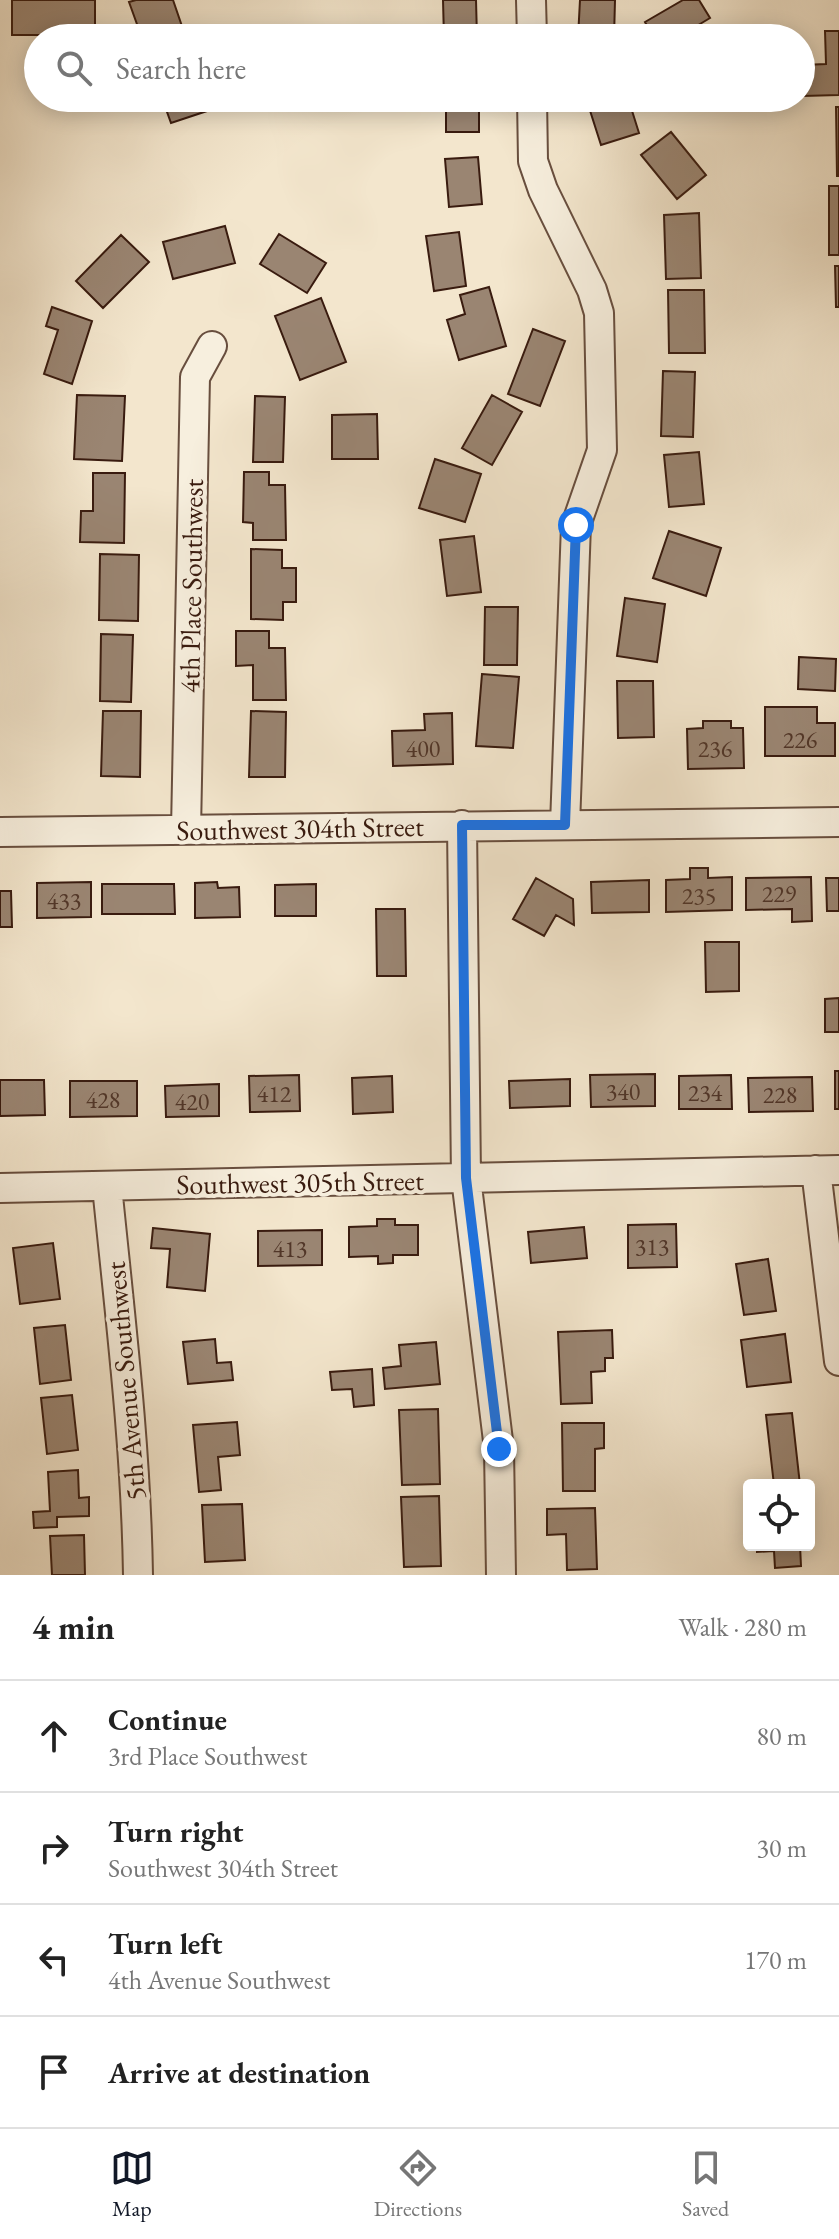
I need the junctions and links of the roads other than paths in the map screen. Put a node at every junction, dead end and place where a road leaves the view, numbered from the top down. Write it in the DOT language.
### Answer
graph roads {
  1 [pos="531,0"];
  2 [pos="532,24"];
  3 [pos="532,112"];
  4 [pos="212,346"];
  5 [pos="839,822"];
  6 [pos="462,825"];
  7 [pos="565,825"];
  8 [pos="186,830"];
  9 [pos="0,832"];
  10 [pos="827,1170"];
  11 [pos="466,1178"];
  12 [pos="107,1186"];
  13 [pos="0,1188"];
  14 [pos="839,1361"];
  15 [pos="138,1575"];
  16 [pos="501,1575"];
  1 -- 2 [label="street"];
  3 -- 7 [label="street"];
  4 -- 8 [label="street, 4th Place Southwest"];
  5 -- 7 [label="street, Southwest 304th Street"];
  6 -- 7 [label="street, Southwest 304th Street"];
  6 -- 8 [label="street, Southwest 304th Street"];
  6 -- 11 [label="street"];
  8 -- 9 [label="street, Southwest 304th Street"];
  10 -- 11 [label="street, Southwest 305th Street"];
  10 -- 14 [label="street"];
  11 -- 12 [label="street, Southwest 305th Street"];
  11 -- 16 [label="street"];
  12 -- 13 [label="street, Southwest 305th Street"];
  12 -- 15 [label="street, 5th Avenue Southwest"];
}
